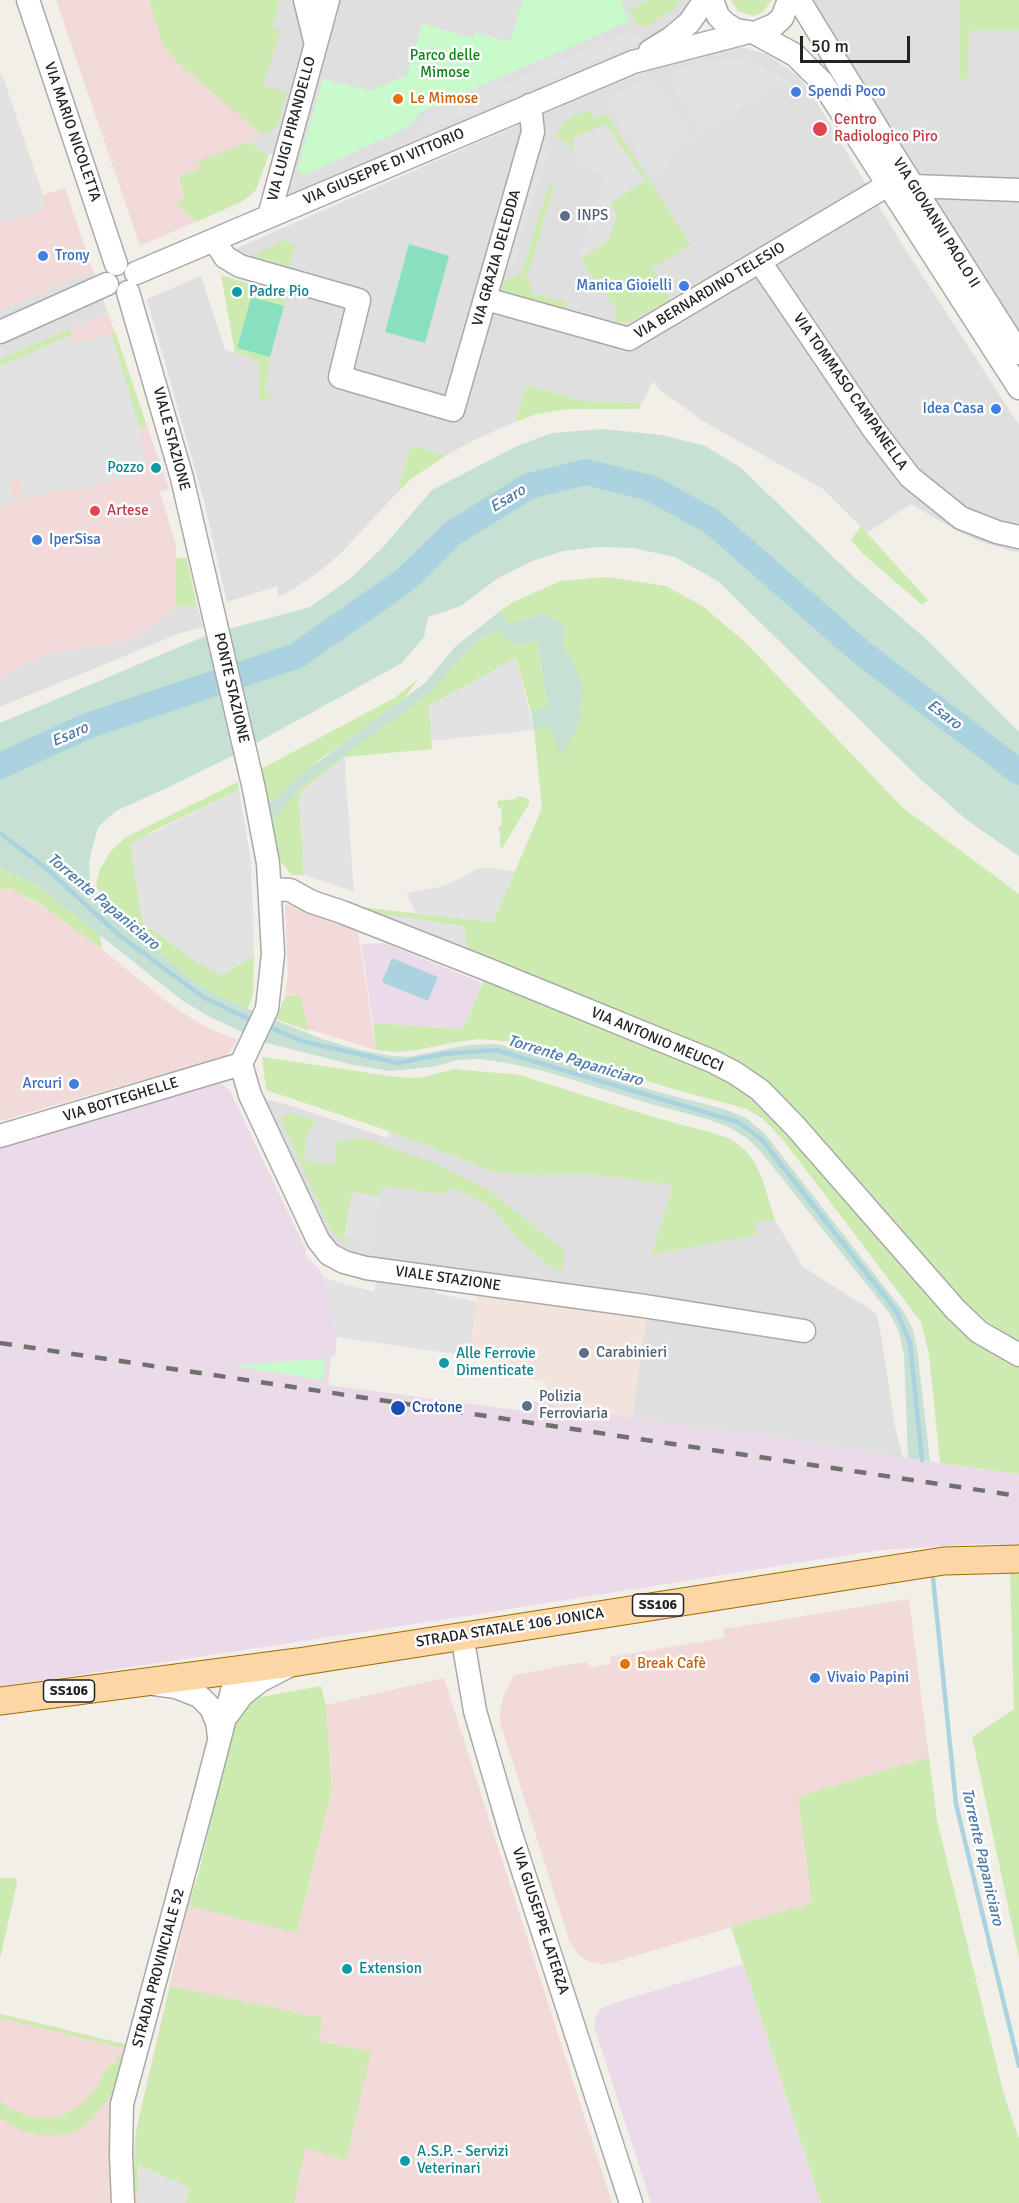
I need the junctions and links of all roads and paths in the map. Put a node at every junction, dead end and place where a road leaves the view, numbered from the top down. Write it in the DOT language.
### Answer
graph roads {
  1 [pos="28,0"];
  2 [pos="305,0"];
  3 [pos="328,0"];
  4 [pos="705,0"];
  5 [pos="712,0"];
  6 [pos="789,0"];
  7 [pos="799,0"];
  8 [pos="750,33"];
  9 [pos="315,42"];
  10 [pos="633,62"];
  11 [pos="530,105"];
  12 [pos="888,186"];
  13 [pos="914,186"];
  14 [pos="1019,190"];
  15 [pos="269,216"];
  16 [pos="214,240"];
  17 [pos="760,262"];
  18 [pos="122,278"];
  19 [pos="486,299"];
  20 [pos="0,332"];
  21 [pos="1019,353"];
  22 [pos="1019,388"];
  23 [pos="1019,537"];
  24 [pos="208,586"];
  25 [pos="271,889"];
  26 [pos="242,1064"];
  27 [pos="0,1136"];
  28 [pos="804,1331"];
  29 [pos="1019,1355"];
  30 [pos="1019,1559"];
  31 [pos="462,1635"];
  32 [pos="298,1662"];
  33 [pos="228,1671"];
  34 [pos="138,1682"];
  35 [pos="0,1701"];
  36 [pos="219,1736"];
  37 [pos="123,2203"];
  38 [pos="631,2203"];
  1 -- 18 [label="street, VIA MARIO NICOLETTA"];
  2 -- 9 [label="street, VIA LUIGI PIRANDELLO"];
  3 -- 9 [label="street, VIA LUIGI PIRANDELLO"];
  4 -- 10 [label="street"];
  5 -- 8 [label="street, VIA GIOVANNI PAOLO II"];
  6 -- 8 [label="street"];
  7 -- 13 [label="street, VIA GIOVANNI PAOLO II"];
  8 -- 10 [label="street"];
  8 -- 12 [label="street, VIA GIOVANNI PAOLO II"];
  9 -- 15 [label="street, VIA LUIGI PIRANDELLO"];
  10 -- 11 [label="street, VIA GIUSEPPE DI VITTORIO"];
  11 -- 15 [label="street, VIA GIUSEPPE DI VITTORIO"];
  11 -- 19 [label="street, VIA GRAZIA DELEDDA"];
  12 -- 13 [label="street"];
  12 -- 17 [label="street, VIA BERNARDINO TELESIO"];
  12 -- 22 [label="street, VIA GIOVANNI PAOLO II"];
  13 -- 14 [label="street"];
  13 -- 21 [label="street, VIA GIOVANNI PAOLO II"];
  15 -- 16 [label="street, VIA GIUSEPPE DI VITTORIO"];
  16 -- 18 [label="street, VIA GIUSEPPE DI VITTORIO"];
  16 -- 19 [label="street, VIA GRAZIA DELEDDA"];
  17 -- 19 [label="street, VIA BERNARDINO TELESIO"];
  17 -- 23 [label="street, VIA TOMMASO CAMPANELLA"];
  18 -- 20 [label="street, VIA GIUSEPPE DI VITTORIO"];
  18 -- 24 [label="street, VIALE STAZIONE"];
  24 -- 25 [label="street, PONTE STAZIONE"];
  25 -- 26 [label="street"];
  25 -- 29 [label="street, VIA ANTONIO MEUCCI"];
  26 -- 27 [label="street, VIA BOTTEGHELLE"];
  26 -- 28 [label="street, VIALE STAZIONE"];
  30 -- 31 [label="main road, STRADA STATALE 106 JONICA / SS106"];
  31 -- 32 [label="main road, STRADA STATALE 106 JONICA / SS106"];
  31 -- 38 [label="street, VIA GIUSEPPE LATERZA"];
  32 -- 33 [label="main road, STRADA STATALE 106 JONICA / SS106"];
  32 -- 36 [label="street"];
  33 -- 34 [label="main road, STRADA STATALE 106 JONICA / SS106"];
  33 -- 36 [label="street"];
  34 -- 35 [label="main road, STRADA STATALE 106 JONICA / SS106"];
  34 -- 36 [label="street"];
  36 -- 37 [label="street, STRADA PROVINCIALE 52"];
}
